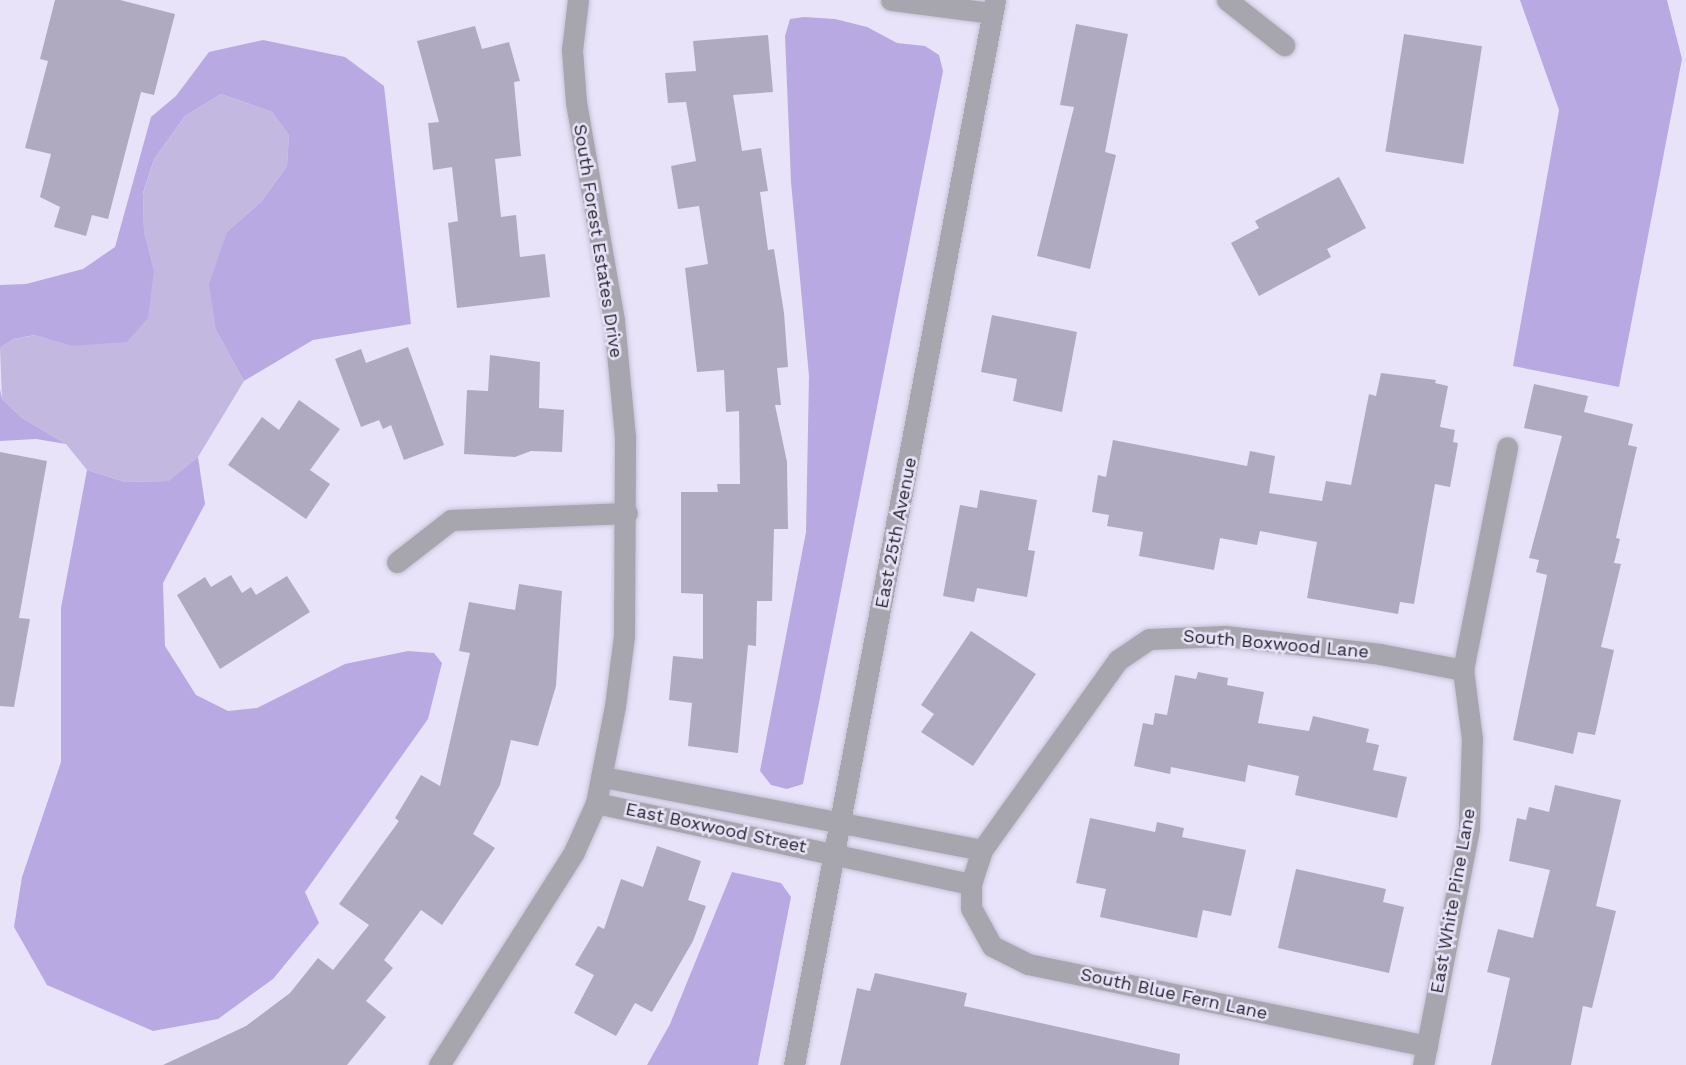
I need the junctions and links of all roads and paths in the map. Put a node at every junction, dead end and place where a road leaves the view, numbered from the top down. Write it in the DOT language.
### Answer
graph roads {
  1 [pos="578,0"];
  2 [pos="891,0"];
  3 [pos="1227,0"];
  4 [pos="993,6"];
  5 [pos="1284,45"];
  6 [pos="1507,447"];
  7 [pos="627,513"];
  8 [pos="397,562"];
  9 [pos="1463,670"];
  10 [pos="603,777"];
  11 [pos="596,803"];
  12 [pos="842,823"];
  13 [pos="982,850"];
  14 [pos="837,853"];
  15 [pos="971,884"];
  16 [pos="1425,1055"];
  17 [pos="439,1065"];
  18 [pos="794,1065"];
  1 -- 7 [label="street, South Forest Estates Drive"];
  2 -- 4 [label="street"];
  3 -- 5 [label="street"];
  4 -- 12 [label="street, East 25th Avenue"];
  6 -- 9 [label="street, East White Pine Lane"];
  7 -- 8 [label="street"];
  7 -- 10 [label="street, South Forest Estates Drive"];
  9 -- 13 [label="street, South Boxwood Lane"];
  9 -- 16 [label="street, East White Pine Lane"];
  10 -- 11 [label="street, South Forest Estates Drive"];
  10 -- 12 [label="street, East Boxwood Street"];
  11 -- 14 [label="street, East Boxwood Street"];
  11 -- 17 [label="street, South Forest Estates Drive"];
  12 -- 13 [label="street"];
  12 -- 14 [label="street, East 25th Avenue"];
  13 -- 15 [label="street, South Boxwood Lane"];
  14 -- 15 [label="street"];
  14 -- 18 [label="street, East 25th Avenue"];
  15 -- 16 [label="street, South Blue Fern Lane"];
}
